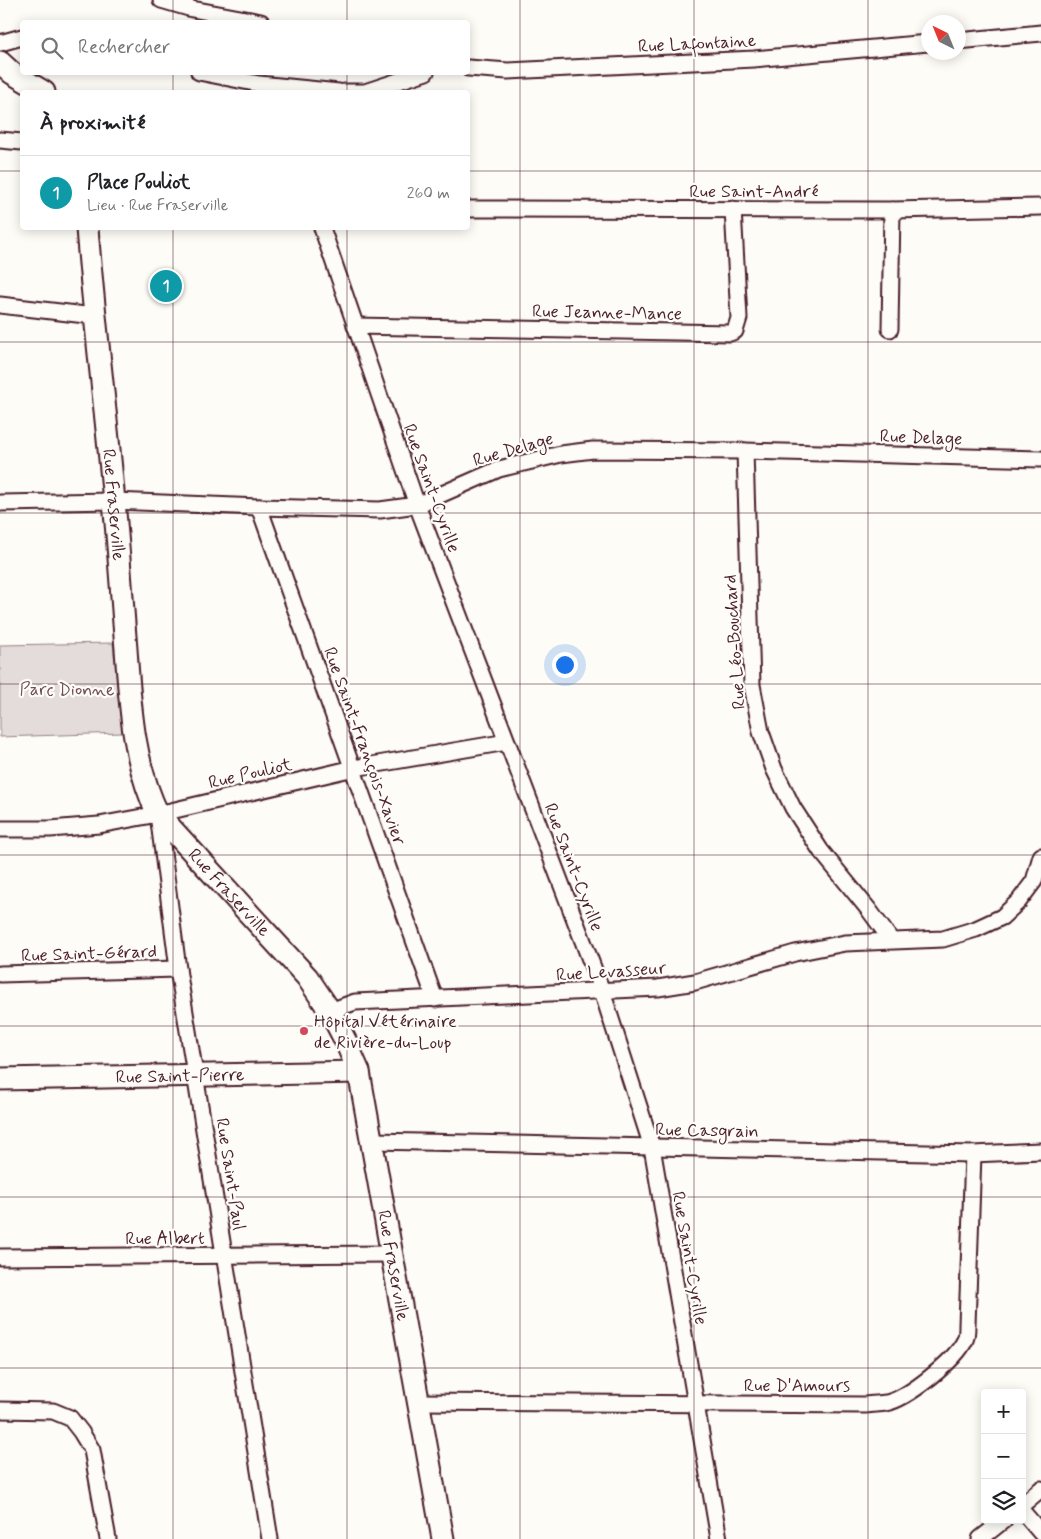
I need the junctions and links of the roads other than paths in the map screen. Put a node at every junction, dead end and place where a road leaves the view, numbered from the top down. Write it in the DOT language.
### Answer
graph roads {
  1 [pos="161,0"];
  2 [pos="251,20"];
  3 [pos="1041,33"];
  4 [pos="20,38"];
  5 [pos="966,40"];
  6 [pos="0,44"];
  7 [pos="921,44"];
  8 [pos="0,62"];
  9 [pos="470,68"];
  10 [pos="214,75"];
  11 [pos="417,75"];
  12 [pos="41,90"];
  13 [pos="319,90"];
  14 [pos="371,90"];
  15 [pos="0,140"];
  16 [pos="20,142"];
  17 [pos="1041,207"];
  18 [pos="470,208"];
  19 [pos="733,209"];
  20 [pos="892,210"];
  21 [pos="87,230"];
  22 [pos="323,230"];
  23 [pos="0,305"];
  24 [pos="94,316"];
  25 [pos="355,326"];
  26 [pos="890,329"];
  27 [pos="745,451"];
  28 [pos="1041,459"];
  29 [pos="114,501"];
  30 [pos="0,503"];
  31 [pos="417,505"];
  32 [pos="260,507"];
  33 [pos="507,742"];
  34 [pos="354,768"];
  35 [pos="158,814"];
  36 [pos="0,829"];
  37 [pos="1041,856"];
  38 [pos="890,940"];
  39 [pos="178,969"];
  40 [pos="0,974"];
  41 [pos="602,991"];
  42 [pos="435,999"];
  43 [pos="330,1012"];
  44 [pos="359,1072"];
  45 [pos="196,1076"];
  46 [pos="0,1079"];
  47 [pos="372,1141"];
  48 [pos="652,1148"];
  49 [pos="1041,1151"];
  50 [pos="973,1154"];
  51 [pos="391,1254"];
  52 [pos="225,1256"];
  53 [pos="0,1257"];
  54 [pos="419,1402"];
  55 [pos="696,1404"];
  56 [pos="0,1410"];
  57 [pos="1041,1489"];
  58 [pos="1026,1502"];
  59 [pos="1026,1516"];
  60 [pos="999,1524"];
  61 [pos="1041,1533"];
  62 [pos="108,1539"];
  63 [pos="270,1539"];
  64 [pos="443,1539"];
  65 [pos="719,1539"];
  66 [pos="980,1539"];
  1 -- 2 [label="street"];
  3 -- 5 [label="street"];
  4 -- 6 [label="street"];
  7 -- 9 [label="street, Rue Lafontaine"];
  8 -- 12 [label="main road"];
  10 -- 13 [label="street"];
  11 -- 14 [label="street"];
  15 -- 16 [label="street"];
  17 -- 20 [label="street, Rue Saint-André"];
  18 -- 19 [label="street, Rue Saint-André"];
  19 -- 20 [label="street, Rue Saint-André"];
  19 -- 25 [label="street, Rue Jeanne-Mance"];
  20 -- 26 [label="street"];
  21 -- 24 [label="main road, Rue Fraserville"];
  22 -- 25 [label="street, Rue Saint-Cyrille"];
  23 -- 24 [label="street"];
  24 -- 29 [label="main road, Rue Fraserville"];
  25 -- 31 [label="street, Rue Saint-Cyrille"];
  27 -- 28 [label="street, Rue Delage"];
  27 -- 31 [label="street, Rue Delage"];
  27 -- 38 [label="street, Rue Léo-Bouchard"];
  29 -- 30 [label="street, Rue Delage"];
  29 -- 32 [label="street, Rue Delage"];
  29 -- 35 [label="main road, Rue Fraserville"];
  31 -- 32 [label="street, Rue Delage"];
  31 -- 33 [label="street, Rue Saint-Cyrille"];
  32 -- 34 [label="street, Rue Saint-François-Xavier"];
  33 -- 34 [label="street, Rue Pouliot"];
  33 -- 41 [label="street, Rue Saint-Cyrille"];
  34 -- 35 [label="street, Rue Pouliot"];
  34 -- 42 [label="street, Rue Saint-François-Xavier"];
  35 -- 36 [label="street, Rue Pouliot"];
  35 -- 39 [label="street, Rue Saint-Paul"];
  35 -- 43 [label="main road, Rue Fraserville"];
  37 -- 38 [label="street, Rue Levasseur"];
  38 -- 41 [label="street, Rue Levasseur"];
  39 -- 40 [label="street, Rue Saint-Gérard"];
  39 -- 45 [label="street, Rue Saint-Paul"];
  41 -- 42 [label="street, Rue Levasseur"];
  41 -- 48 [label="street, Rue Saint-Cyrille"];
  42 -- 43 [label="street, Rue Levasseur"];
  43 -- 44 [label="main road, Rue Fraserville"];
  44 -- 45 [label="main road, Rue Saint-Pierre"];
  44 -- 47 [label="main road, Rue Fraserville"];
  45 -- 46 [label="main road, Rue Saint-Pierre"];
  45 -- 52 [label="street, Rue Saint-Paul"];
  47 -- 48 [label="street, Rue Casgrain"];
  47 -- 51 [label="main road, Rue Fraserville"];
  48 -- 50 [label="street, Rue Casgrain"];
  48 -- 55 [label="street, Rue Saint-Cyrille"];
  49 -- 50 [label="street, Rue Casgrain"];
  50 -- 55 [label="street, Rue D'Amours"];
  51 -- 52 [label="street, Rue Albert"];
  51 -- 54 [label="main road, Rue Fraserville"];
  52 -- 53 [label="street, Rue Albert"];
  52 -- 63 [label="street, Rue Saint-Paul"];
  54 -- 55 [label="street, Rue D'Amours"];
  54 -- 64 [label="main road, Rue Fraserville"];
  55 -- 65 [label="street, Rue Saint-Cyrille"];
  56 -- 62 [label="street"];
  57 -- 58 [label="street"];
  59 -- 61 [label="street"];
  60 -- 66 [label="street"];
}
